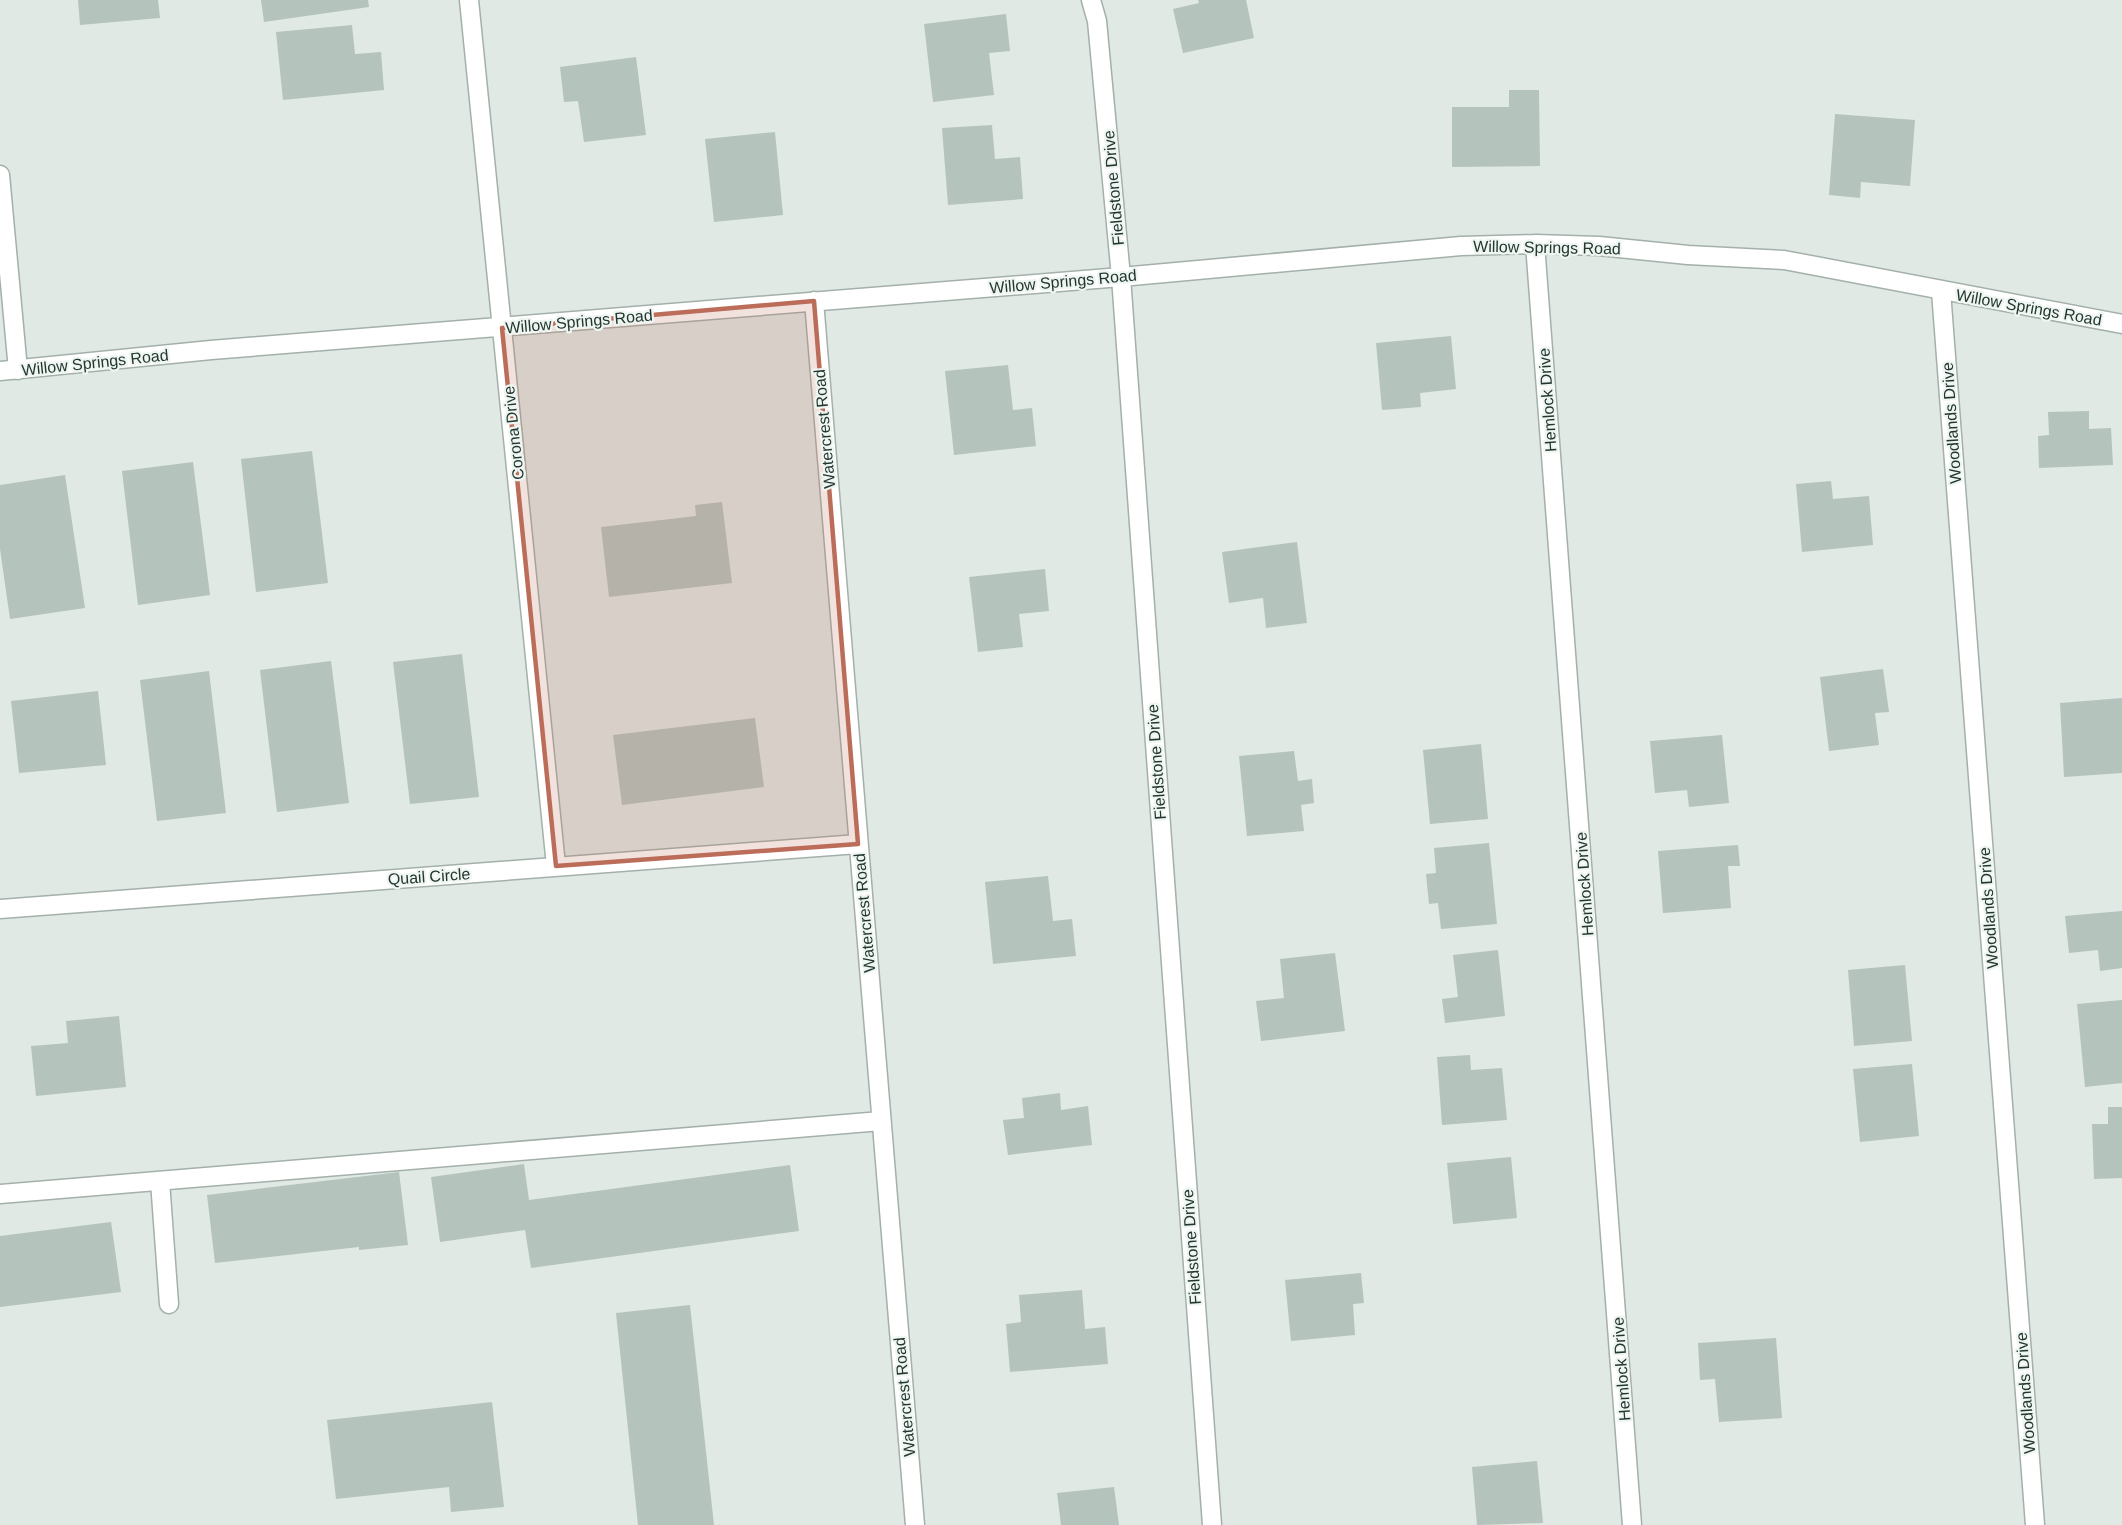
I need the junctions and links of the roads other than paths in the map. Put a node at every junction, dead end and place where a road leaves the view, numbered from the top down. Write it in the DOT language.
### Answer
graph roads {
  1 [pos="469,0"];
  2 [pos="1091,0"];
  3 [pos="0,175"];
  4 [pos="1535,244"];
  5 [pos="1121,277"];
  6 [pos="1941,291"];
  7 [pos="814,301"];
  8 [pos="2122,324"];
  9 [pos="502,328"];
  10 [pos="9,370"];
  11 [pos="858,844"];
  12 [pos="556,866"];
  13 [pos="0,909"];
  14 [pos="881,1121"];
  15 [pos="160,1181"];
  16 [pos="0,1194"];
  17 [pos="169,1304"];
  18 [pos="915,1525"];
  19 [pos="1212,1525"];
  20 [pos="1632,1525"];
  21 [pos="2035,1525"];
  1 -- 9 [label="street, Corona Drive"];
  2 -- 5 [label="street, Fieldstone Drive"];
  3 -- 10 [label="street"];
  4 -- 5 [label="street, Willow Springs Road"];
  4 -- 6 [label="street, Willow Springs Road"];
  4 -- 20 [label="street, Hemlock Drive"];
  5 -- 7 [label="street, Willow Springs Road"];
  5 -- 19 [label="street, Fieldstone Drive"];
  6 -- 8 [label="street, Willow Springs Road"];
  6 -- 21 [label="street, Woodlands Drive"];
  7 -- 9 [label="street, Willow Springs Road"];
  7 -- 11 [label="street, Watercrest Road"];
  9 -- 10 [label="street, Willow Springs Road"];
  9 -- 12 [label="street, Corona Drive"];
  11 -- 12 [label="street, Quail Circle"];
  11 -- 14 [label="street, Watercrest Road"];
  12 -- 13 [label="street, Quail Circle"];
  14 -- 15 [label="street"];
  14 -- 18 [label="street, Watercrest Road"];
  15 -- 16 [label="street"];
  15 -- 17 [label="street"];
}
